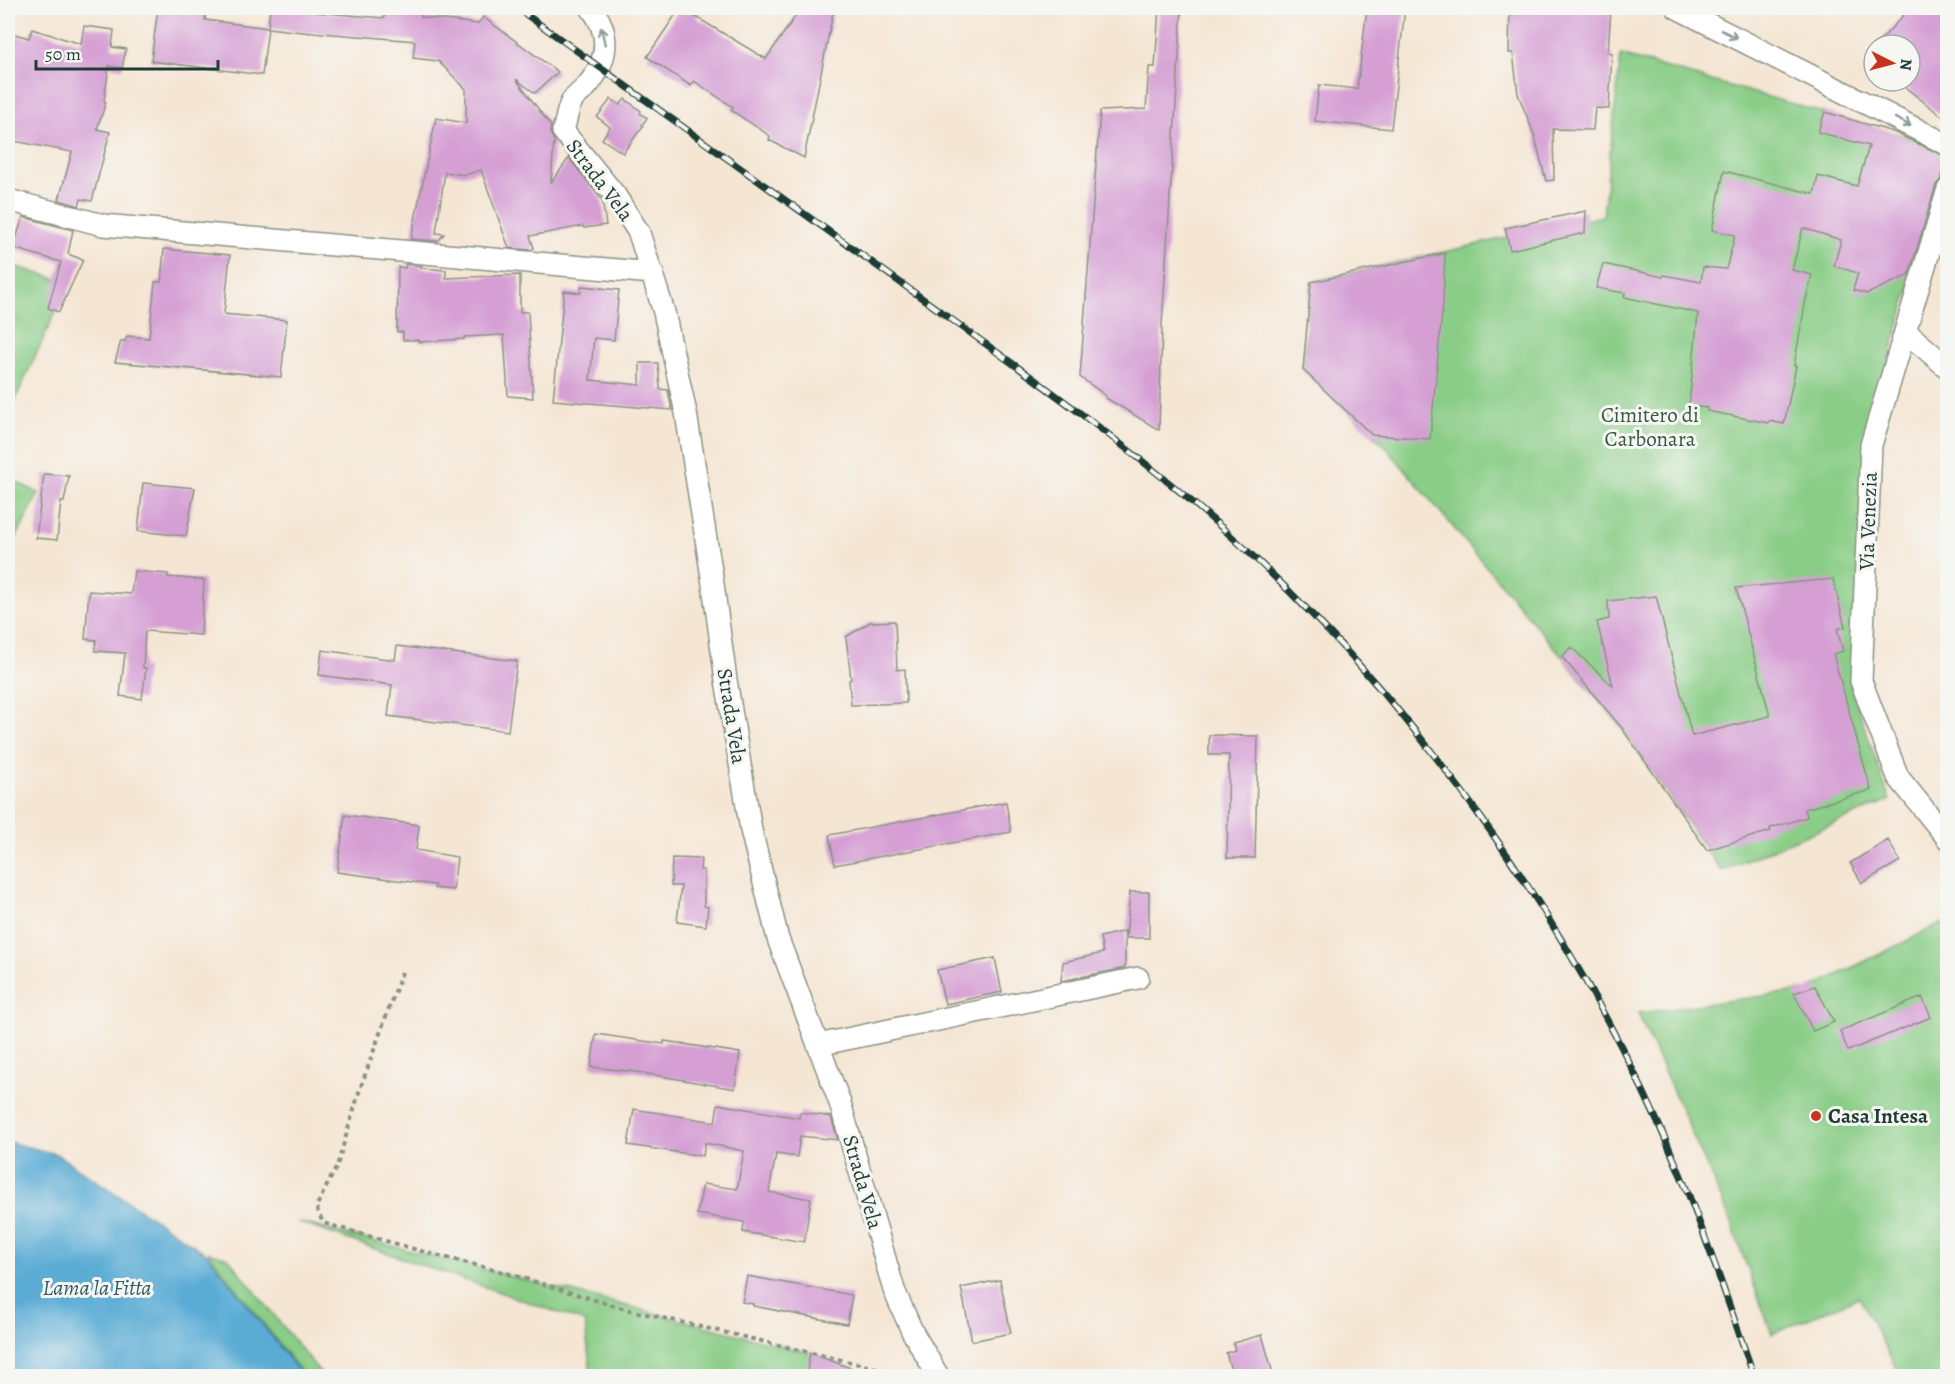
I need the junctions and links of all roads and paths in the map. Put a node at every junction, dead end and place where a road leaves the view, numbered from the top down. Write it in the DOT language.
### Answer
graph roads {
  1 [pos="591,8"];
  2 [pos="1677,8"];
  3 [pos="1947,145"];
  4 [pos="1947,189"];
  5 [pos="8,200"];
  6 [pos="653,273"];
  7 [pos="1905,331"];
  8 [pos="1947,368"];
  9 [pos="1947,839"];
  10 [pos="402,972"];
  11 [pos="1138,978"];
  12 [pos="818,1045"];
  13 [pos="910,1377"];
  14 [pos="938,1377"];
  6 -- 1 [label="street, Strada Vela, one-way"];
  2 -- 3 [label="street, one-way"];
  4 -- 7 [label="street, Via Venezia"];
  5 -- 6 [label="street"];
  6 -- 12 [label="street, Strada Vela"];
  7 -- 8 [label="street"];
  7 -- 9 [label="street, Via Venezia"];
  10 -- 13 [label="path"];
  11 -- 12 [label="street"];
  12 -- 14 [label="street, Strada Vela"];
}
